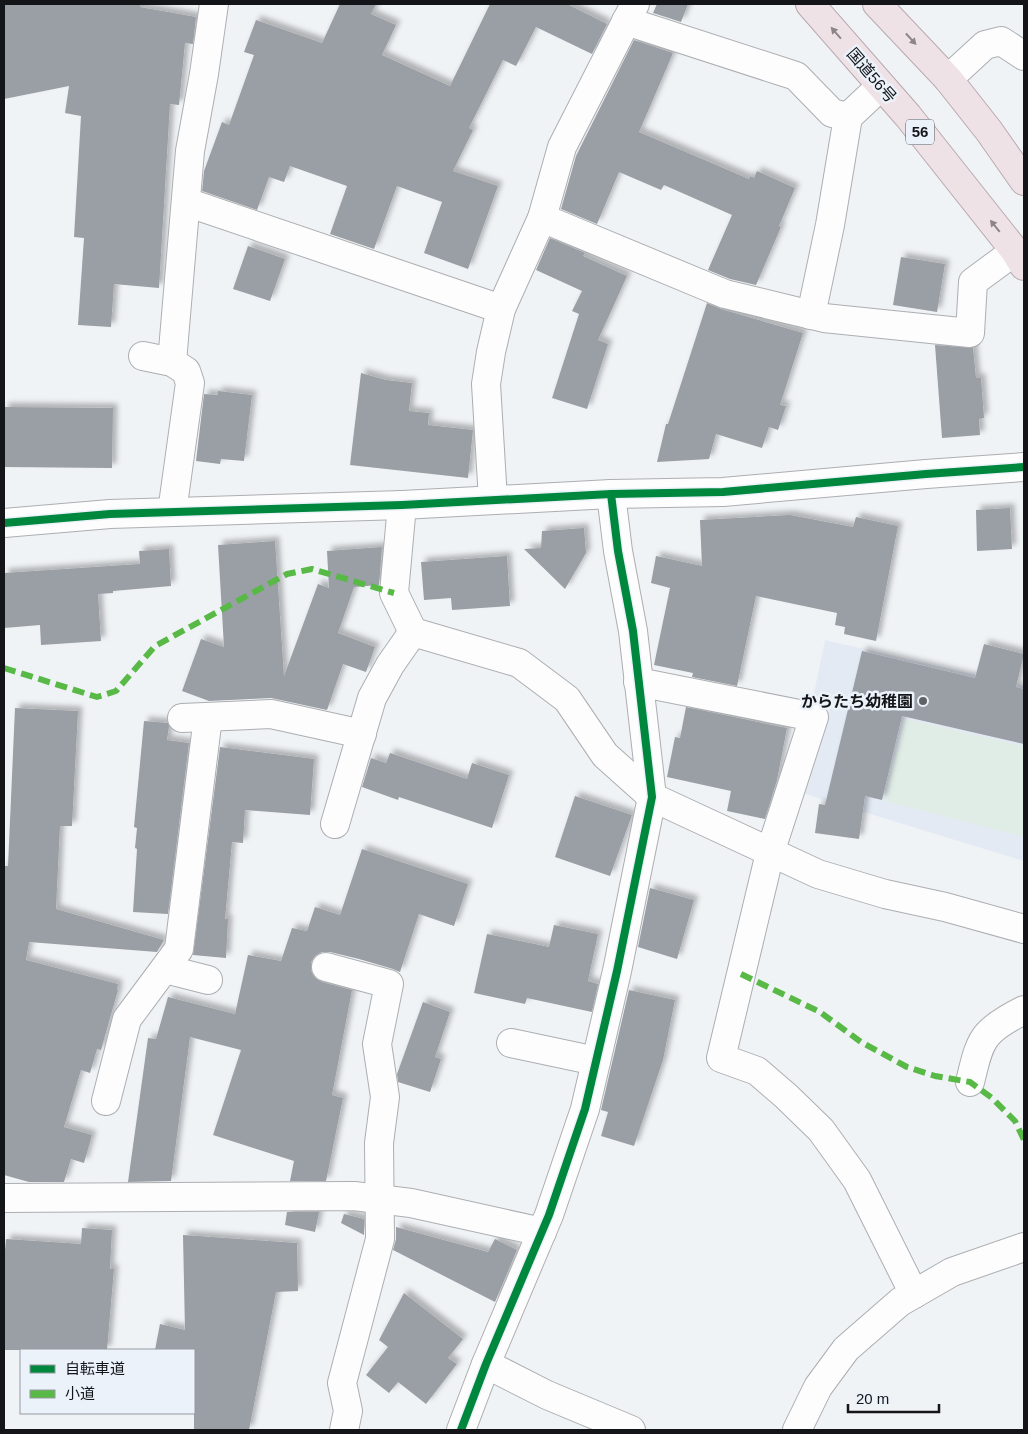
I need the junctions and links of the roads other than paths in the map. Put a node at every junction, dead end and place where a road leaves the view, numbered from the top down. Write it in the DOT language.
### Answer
graph roads {
  1 [pos="214,4"];
  2 [pos="810,4"];
  3 [pos="877,4"];
  4 [pos="627,10"];
  5 [pos="1024,56"];
  6 [pos="948,79"];
  7 [pos="881,86"];
  8 [pos="848,117"];
  9 [pos="1024,181"];
  10 [pos="186,202"];
  11 [pos="542,218"];
  12 [pos="1020,258"];
  13 [pos="501,309"];
  14 [pos="811,315"];
  15 [pos="142,356"];
  16 [pos="172,362"];
  17 [pos="1024,467"];
  18 [pos="610,494"];
  19 [pos="493,500"];
  20 [pos="402,504"];
  21 [pos="172,512"];
  22 [pos="4,523"];
  23 [pos="413,632"];
  24 [pos="638,682"];
  25 [pos="362,734"];
  26 [pos="652,798"];
  27 [pos="335,824"];
  28 [pos="770,853"];
  29 [pos="1024,929"];
  30 [pos="326,967"];
  31 [pos="164,969"];
  32 [pos="208,980"];
  33 [pos="1024,1010"];
  34 [pos="511,1043"];
  35 [pos="596,1061"];
  36 [pos="970,1082"];
  37 [pos="106,1101"];
  38 [pos="4,1198"];
  39 [pos="380,1199"];
  40 [pos="542,1232"];
  41 [pos="1024,1247"];
  42 [pos="914,1294"];
  43 [pos="486,1364"];
  44 [pos="344,1430"];
  45 [pos="460,1430"];
  46 [pos="631,1430"];
  47 [pos="796,1430"];
  1 -- 10 [label="street"];
  7 -- 2 [label="highway, 国道56号 / 56, one-way"];
  3 -- 6 [label="highway, one-way"];
  4 -- 8 [label="street"];
  4 -- 11 [label="street"];
  5 -- 6 [label="street"];
  6 -- 9 [label="highway"];
  7 -- 8 [label="street"];
  12 -- 7 [label="highway, 国道56号 / 56, one-way"];
  8 -- 14 [label="street"];
  10 -- 13 [label="street"];
  10 -- 16 [label="street"];
  11 -- 13 [label="street"];
  11 -- 14 [label="street"];
  12 -- 14 [label="street"];
  13 -- 19 [label="street"];
  15 -- 16 [label="street"];
  16 -- 21 [label="street"];
  17 -- 18 [label="street"];
  18 -- 19 [label="street"];
  18 -- 24 [label="street"];
  19 -- 20 [label="street"];
  20 -- 21 [label="street"];
  20 -- 23 [label="street"];
  21 -- 22 [label="street"];
  23 -- 25 [label="street"];
  23 -- 26 [label="street"];
  24 -- 26 [label="street"];
  24 -- 28 [label="street"];
  25 -- 27 [label="street"];
  25 -- 31 [label="street"];
  26 -- 28 [label="street"];
  26 -- 35 [label="street"];
  28 -- 29 [label="street"];
  28 -- 42 [label="street"];
  30 -- 39 [label="street"];
  31 -- 32 [label="street"];
  31 -- 37 [label="street"];
  33 -- 36 [label="street"];
  34 -- 35 [label="street"];
  35 -- 40 [label="street"];
  38 -- 39 [label="street"];
  39 -- 40 [label="street"];
  39 -- 44 [label="street"];
  40 -- 43 [label="street"];
  41 -- 42 [label="street"];
  42 -- 47 [label="street"];
  43 -- 45 [label="street"];
  43 -- 46 [label="street"];
}
